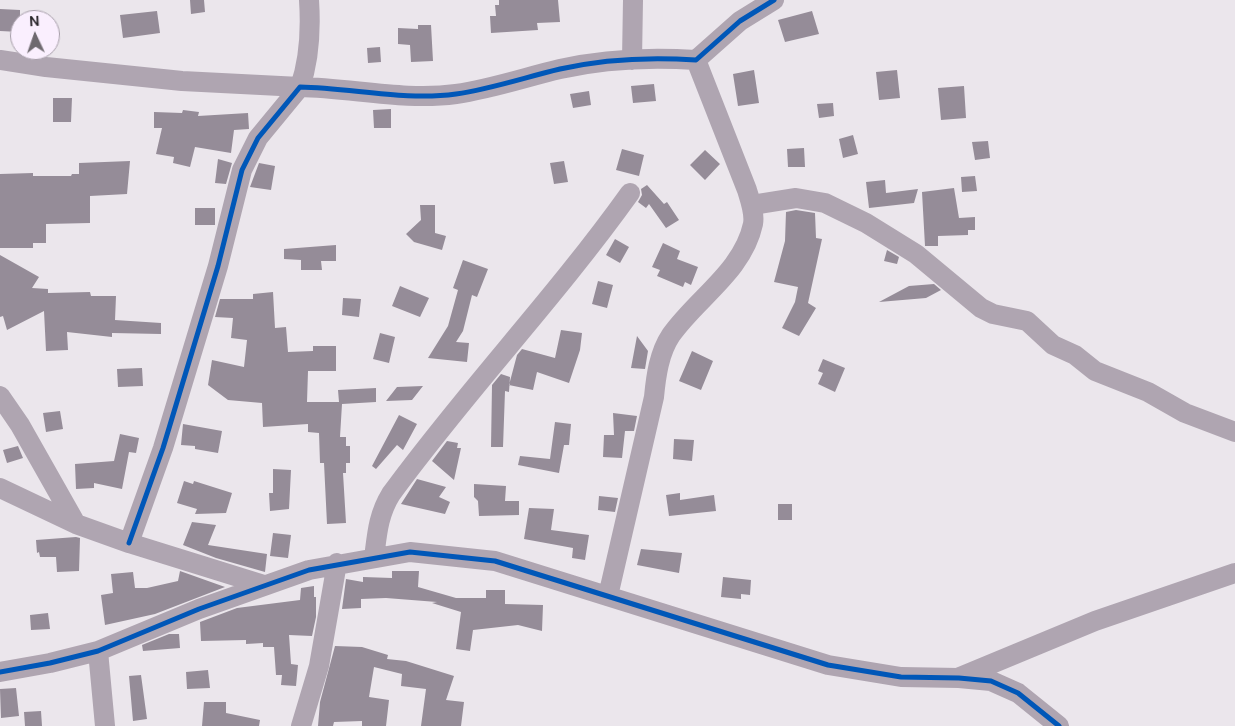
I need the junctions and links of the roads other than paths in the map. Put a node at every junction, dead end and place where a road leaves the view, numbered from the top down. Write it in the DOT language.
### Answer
graph roads {
  1 [pos="309,0"];
  2 [pos="632,0"];
  3 [pos="774,0"];
  4 [pos="0,60"];
  5 [pos="632,60"];
  6 [pos="696,60"];
  7 [pos="300,87"];
  8 [pos="630,193"];
  9 [pos="752,205"];
  10 [pos="0,396"];
  11 [pos="1235,432"];
  12 [pos="0,488"];
  13 [pos="76,524"];
  14 [pos="129,543"];
  15 [pos="374,558"];
  16 [pos="337,563"];
  17 [pos="1235,573"];
  18 [pos="264,585"];
  19 [pos="608,596"];
  20 [pos="98,650"];
  21 [pos="0,672"];
  22 [pos="959,678"];
  23 [pos="105,726"];
  24 [pos="301,726"];
  25 [pos="1059,726"];
  1 -- 7 [label="street"];
  2 -- 5 [label="street"];
  3 -- 6 [label="street"];
  4 -- 7 [label="street"];
  5 -- 6 [label="street"];
  5 -- 7 [label="street"];
  6 -- 9 [label="street"];
  7 -- 14 [label="street"];
  8 -- 15 [label="street"];
  9 -- 11 [label="street"];
  9 -- 19 [label="street"];
  10 -- 13 [label="street"];
  12 -- 13 [label="street"];
  13 -- 14 [label="street"];
  14 -- 18 [label="street"];
  15 -- 16 [label="street"];
  15 -- 19 [label="street"];
  16 -- 18 [label="street"];
  16 -- 24 [label="street"];
  17 -- 22 [label="street"];
  18 -- 20 [label="street"];
  19 -- 22 [label="street"];
  20 -- 21 [label="street"];
  20 -- 23 [label="street"];
  22 -- 25 [label="street"];
}
